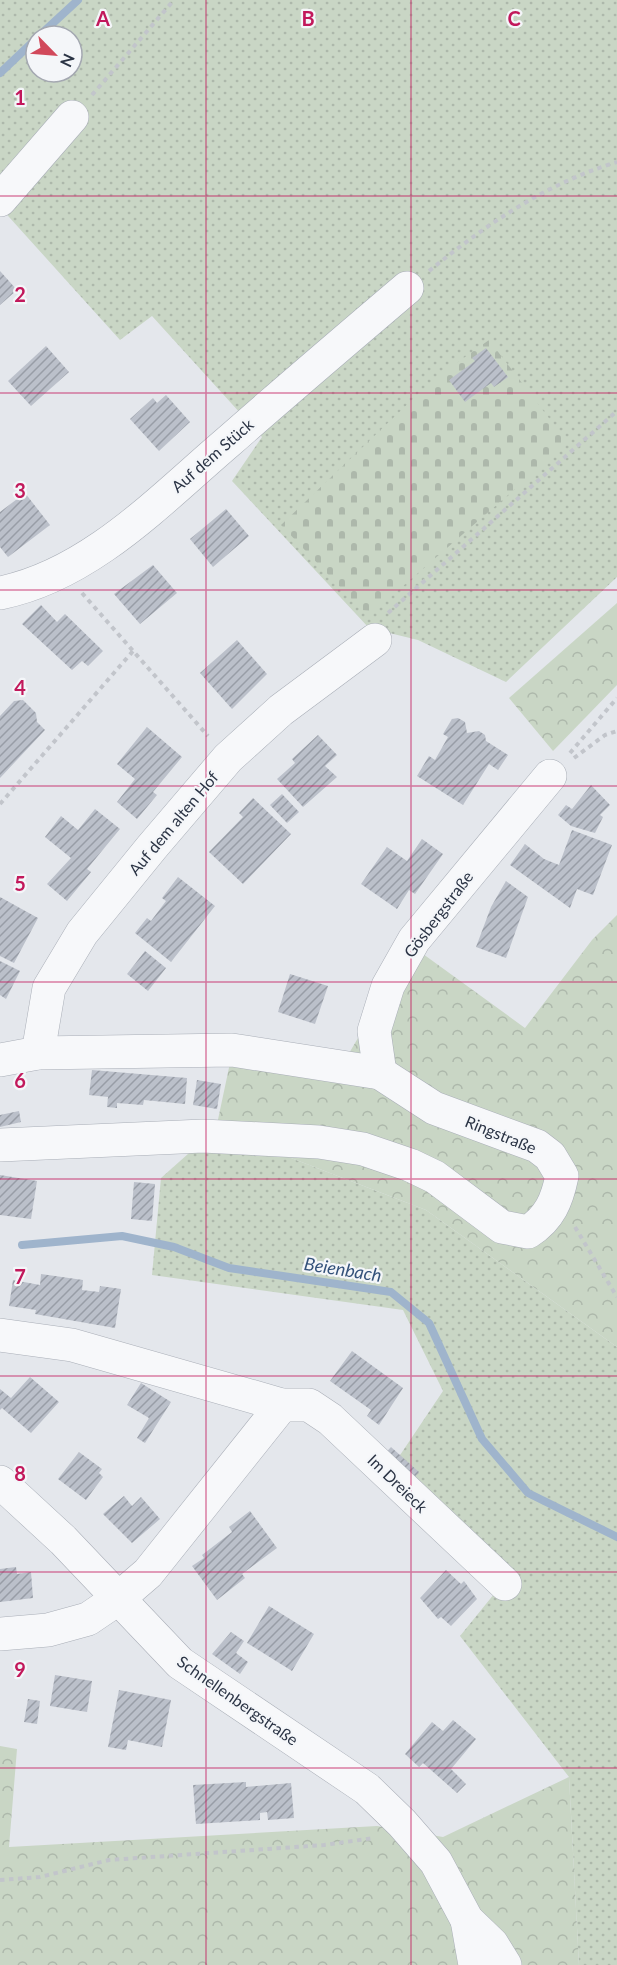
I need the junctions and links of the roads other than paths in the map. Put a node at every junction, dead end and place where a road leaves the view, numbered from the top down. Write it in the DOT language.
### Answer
graph roads {
  1 [pos="72,117"];
  2 [pos="0,200"];
  3 [pos="407,288"];
  4 [pos="0,593"];
  5 [pos="375,640"];
  6 [pos="550,776"];
  7 [pos="38,1053"];
  8 [pos="0,1060"];
  9 [pos="380,1073"];
  10 [pos="0,1145"];
  11 [pos="0,1335"];
  12 [pos="282,1405"];
  13 [pos="0,1482"];
  14 [pos="504,1584"];
  15 [pos="119,1599"];
  16 [pos="0,1634"];
  17 [pos="467,1920"];
  18 [pos="475,1965"];
  19 [pos="505,1965"];
  1 -- 2 [label="street"];
  3 -- 4 [label="street, Auf dem Stück"];
  5 -- 7 [label="street, Auf dem alten Hof"];
  6 -- 9 [label="street, Gösbergstraße"];
  7 -- 8 [label="street, Ringstraße"];
  7 -- 9 [label="street, Ringstraße"];
  9 -- 10 [label="street, Ringstraße"];
  11 -- 12 [label="street, Im Dreieck"];
  12 -- 14 [label="street, Im Dreieck"];
  12 -- 15 [label="street"];
  13 -- 15 [label="street, Schnellenbergstraße"];
  15 -- 16 [label="street"];
  15 -- 17 [label="street, Schnellenbergstraße"];
  17 -- 18 [label="street"];
  17 -- 19 [label="street"];
}
